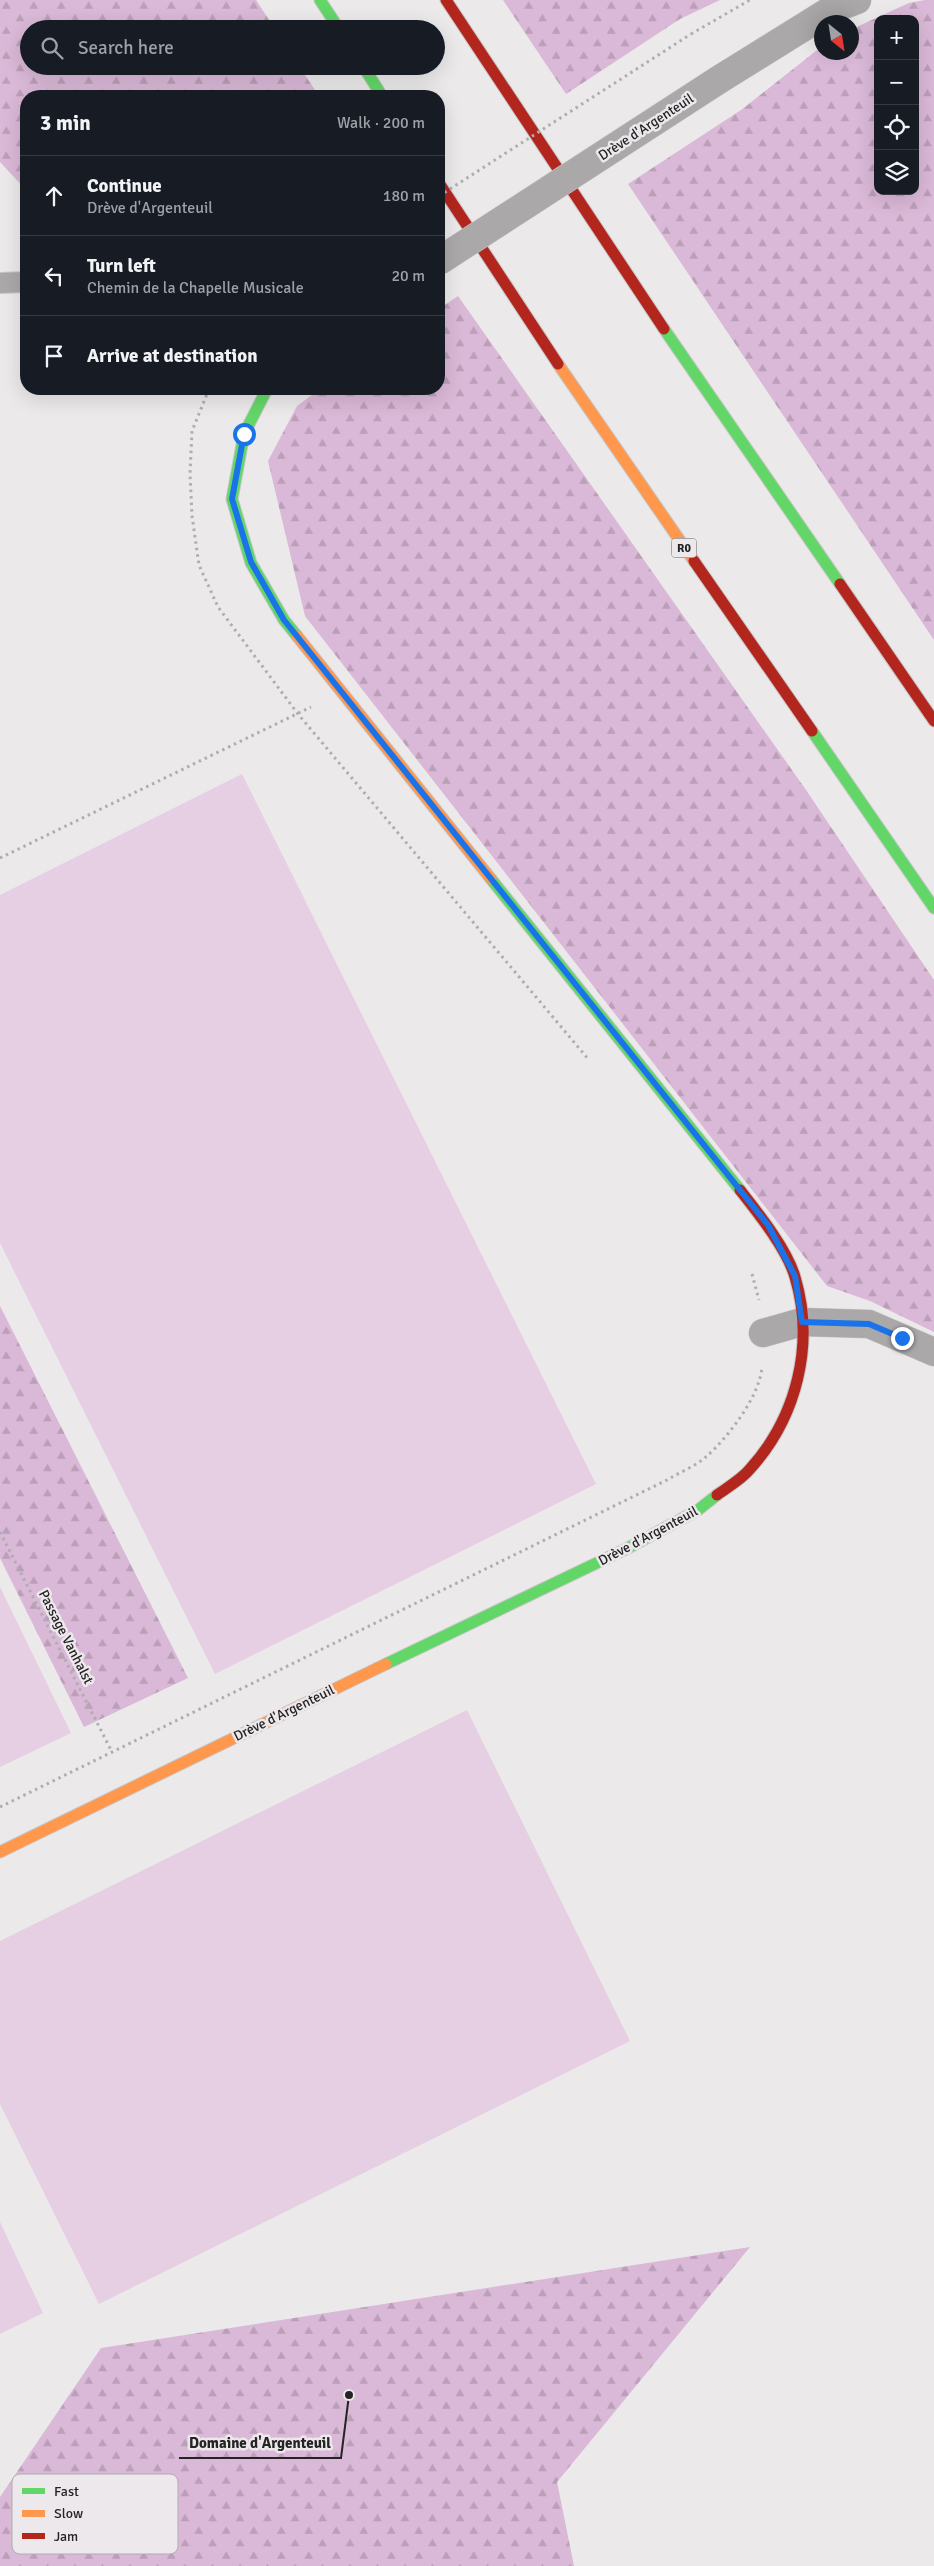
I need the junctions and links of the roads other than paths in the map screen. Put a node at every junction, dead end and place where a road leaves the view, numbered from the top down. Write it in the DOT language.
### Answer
graph roads {
  1 [pos="320,0"];
  2 [pos="446,0"];
  3 [pos="857,0"];
  4 [pos="332,20"];
  5 [pos="369,75"];
  6 [pos="378,90"];
  7 [pos="445,192"];
  8 [pos="445,257"];
  9 [pos="20,282"];
  10 [pos="0,283"];
  11 [pos="264,395"];
  12 [pos="934,722"];
  13 [pos="934,908"];
  14 [pos="802,1322"];
  15 [pos="763,1333"];
  16 [pos="934,1352"];
  17 [pos="0,1852"];
  1 -- 4 [label="main road"];
  2 -- 12 [label="main road"];
  3 -- 8 [label="street, Drève d'Argenteuil, bridge"];
  5 -- 6 [label="main road"];
  7 -- 13 [label="main road, R0"];
  9 -- 10 [label="lane"];
  11 -- 14 [label="main road, Drève d'Argenteuil"];
  14 -- 15 [label="street"];
  14 -- 16 [label="street"];
  14 -- 17 [label="main road, Drève d'Argenteuil"];
}
